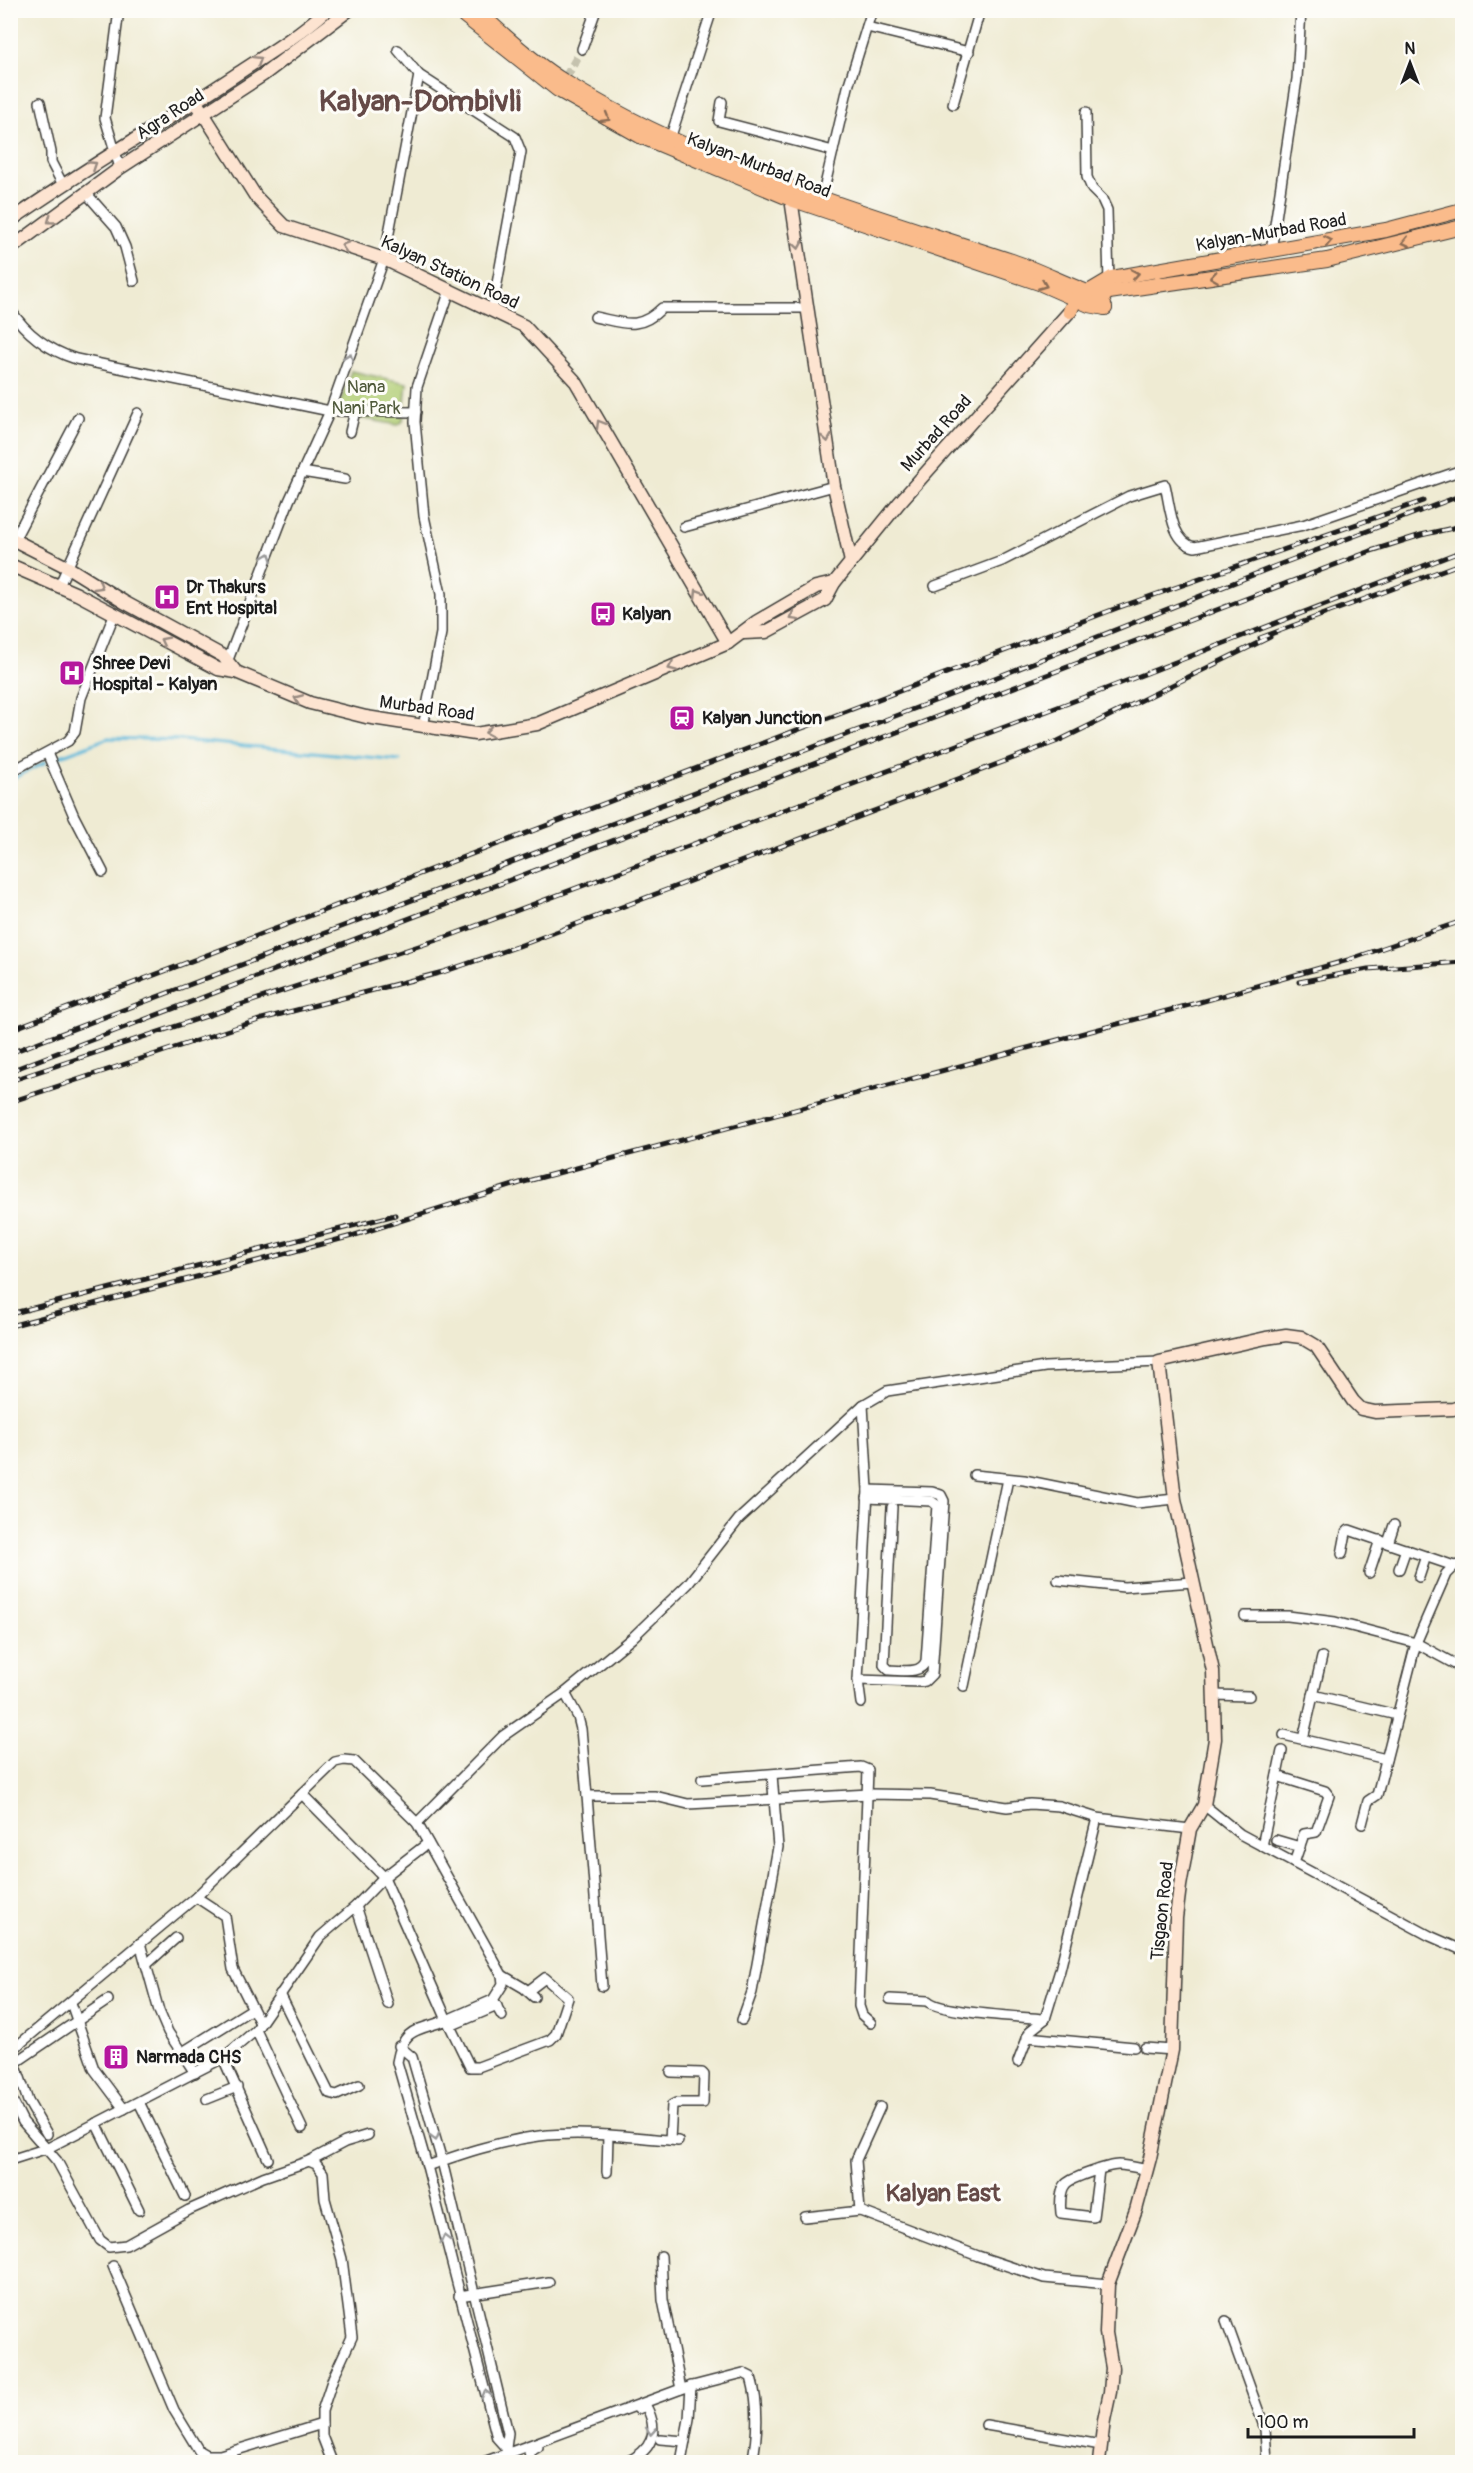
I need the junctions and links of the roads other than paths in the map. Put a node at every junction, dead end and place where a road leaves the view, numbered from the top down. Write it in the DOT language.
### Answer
graph roads {
  1 [pos="119,10"];
  2 [pos="350,10"];
  3 [pos="457,10"];
  4 [pos="477,10"];
  5 [pos="596,10"];
  6 [pos="712,10"];
  7 [pos="872,10"];
  8 [pos="980,10"];
  9 [pos="1301,10"];
  10 [pos="326,11"];
  11 [pos="336,20"];
  12 [pos="867,27"];
  13 [pos="582,49"];
  14 [pos="398,50"];
  15 [pos="969,52"];
  16 [pos="419,75"];
  17 [pos="230,79"];
  18 [pos="563,83"];
  19 [pos="237,92"];
  20 [pos="40,102"];
  21 [pos="196,102"];
  22 [pos="722,102"];
  23 [pos="952,104"];
  24 [pos="1086,112"];
  25 [pos="202,114"];
  26 [pos="669,143"];
  27 [pos="116,150"];
  28 [pos="833,151"];
  29 [pos="120,168"];
  30 [pos="63,184"];
  31 [pos="86,193"];
  32 [pos="790,193"];
  33 [pos="820,204"];
  34 [pos="1462,210"];
  35 [pos="10,221"];
  36 [pos="1462,227"];
  37 [pos="10,249"];
  38 [pos="1271,251"];
  39 [pos="384,259"];
  40 [pos="134,281"];
  41 [pos="450,290"];
  42 [pos="1093,298"];
  43 [pos="807,308"];
  44 [pos="10,309"];
  45 [pos="492,310"];
  46 [pos="595,317"];
  47 [pos="330,411"];
  48 [pos="355,411"];
  49 [pos="416,412"];
  50 [pos="138,413"];
  51 [pos="78,418"];
  52 [pos="350,432"];
  53 [pos="1462,470"];
  54 [pos="302,472"];
  55 [pos="345,478"];
  56 [pos="834,486"];
  57 [pos="684,527"];
  58 [pos="12,539"];
  59 [pos="851,562"];
  60 [pos="10,565"];
  61 [pos="69,568"];
  62 [pos="59,586"];
  63 [pos="936,586"];
  64 [pos="114,615"];
  65 [pos="728,643"];
  66 [pos="229,668"];
  67 [pos="423,727"];
  68 [pos="46,753"];
  69 [pos="10,772"];
  70 [pos="103,872"];
  71 [pos="1159,1362"];
  72 [pos="863,1405"];
  73 [pos="1462,1406"];
  74 [pos="974,1475"];
  75 [pos="1008,1479"];
  76 [pos="867,1494"];
  77 [pos="1175,1499"];
  78 [pos="892,1507"];
  79 [pos="1394,1525"];
  80 [pos="1384,1541"];
  81 [pos="1406,1549"];
  82 [pos="1342,1554"];
  83 [pos="1426,1556"];
  84 [pos="1458,1565"];
  85 [pos="1399,1569"];
  86 [pos="1369,1572"];
  87 [pos="1419,1577"];
  88 [pos="1058,1580"];
  89 [pos="1193,1582"];
  90 [pos="1245,1616"];
  91 [pos="1416,1643"];
  92 [pos="1322,1657"];
  93 [pos="1462,1668"];
  94 [pos="858,1680"];
  95 [pos="964,1686"];
  96 [pos="565,1693"];
  97 [pos="1214,1695"];
  98 [pos="1313,1695"];
  99 [pos="1249,1696"];
  100 [pos="861,1703"];
  101 [pos="1397,1715"];
  102 [pos="1284,1735"];
  103 [pos="1303,1739"];
  104 [pos="1282,1751"];
  105 [pos="1386,1759"];
  106 [pos="772,1774"];
  107 [pos="1276,1776"];
  108 [pos="702,1779"];
  109 [pos="302,1794"];
  110 [pos="869,1794"];
  111 [pos="587,1796"];
  112 [pos="774,1800"];
  113 [pos="1204,1805"];
  114 [pos="1097,1818"];
  115 [pos="417,1823"];
  116 [pos="1362,1824"];
  117 [pos="1190,1829"];
  118 [pos="1276,1840"];
  119 [pos="428,1843"];
  120 [pos="1262,1846"];
  121 [pos="1300,1847"];
  122 [pos="1294,1863"];
  123 [pos="384,1877"];
  124 [pos="196,1897"];
  125 [pos="356,1906"];
  126 [pos="176,1938"];
  127 [pos="140,1943"];
  128 [pos="1462,1950"];
  129 [pos="146,1965"];
  130 [pos="502,1975"];
  131 [pos="602,1986"];
  132 [pos="280,1994"];
  133 [pos="890,1999"];
  134 [pos="108,2000"];
  135 [pos="71,2003"];
  136 [pos="495,2003"];
  137 [pos="388,2004"];
  138 [pos="252,2009"];
  139 [pos="502,2016"];
  140 [pos="1045,2019"];
  141 [pos="77,2020"];
  142 [pos="742,2020"];
  143 [pos="449,2023"];
  144 [pos="871,2023"];
  145 [pos="258,2026"];
  146 [pos="1027,2037"];
  147 [pos="399,2046"];
  148 [pos="1134,2047"];
  149 [pos="1145,2048"];
  150 [pos="1172,2050"];
  151 [pos="10,2052"];
  152 [pos="181,2053"];
  153 [pos="223,2058"];
  154 [pos="1018,2062"];
  155 [pos="671,2072"];
  156 [pos="195,2073"];
  157 [pos="359,2085"];
  158 [pos="237,2087"];
  159 [pos="10,2096"];
  160 [pos="207,2099"];
  161 [pos="28,2101"];
  162 [pos="425,2101"];
  163 [pos="139,2102"];
  164 [pos="15,2106"];
  165 [pos="410,2107"];
  166 [pos="880,2108"];
  167 [pos="123,2109"];
  168 [pos="96,2123"];
  169 [pos="302,2128"];
  170 [pos="47,2134"];
  171 [pos="368,2135"];
  172 [pos="608,2135"];
  173 [pos="48,2148"];
  174 [pos="10,2160"];
  175 [pos="268,2160"];
  176 [pos="309,2161"];
  177 [pos="442,2161"];
  178 [pos="427,2166"];
  179 [pos="1099,2170"];
  180 [pos="1147,2170"];
  181 [pos="607,2172"];
  182 [pos="185,2196"];
  183 [pos="139,2210"];
  184 [pos="860,2211"];
  185 [pos="805,2217"];
  186 [pos="110,2247"];
  187 [pos="661,2256"];
  188 [pos="549,2282"];
  189 [pos="1108,2284"];
  190 [pos="475,2292"];
  191 [pos="459,2296"];
  192 [pos="1226,2321"];
  193 [pos="686,2387"];
  194 [pos="322,2424"];
  195 [pos="986,2425"];
  196 [pos="583,2427"];
  197 [pos="660,2439"];
  198 [pos="686,2441"];
  199 [pos="1101,2445"];
  200 [pos="508,2454"];
  201 [pos="332,2463"];
  202 [pos="484,2463"];
  203 [pos="532,2463"];
  204 [pos="626,2463"];
  205 [pos="681,2463"];
  206 [pos="752,2463"];
  207 [pos="1099,2463"];
  208 [pos="1267,2463"];
  1 -- 27 [label="street"];
  2 -- 11 [label="street, Agra Road"];
  3 -- 18 [label="main road, Kalyan-Murbad Road"];
  4 -- 18 [label="main road, Kalyan-Murbad Road"];
  5 -- 13 [label="street"];
  6 -- 26 [label="street"];
  7 -- 12 [label="street"];
  8 -- 15 [label="street"];
  9 -- 38 [label="street"];
  10 -- 11 [label="street"];
  17 -- 10 [label="street, Agra Road, one-way"];
  11 -- 19 [label="street, Agra Road"];
  12 -- 15 [label="street"];
  12 -- 28 [label="street"];
  14 -- 16 [label="street"];
  15 -- 23 [label="street"];
  16 -- 39 [label="street"];
  16 -- 45 [label="street"];
  17 -- 19 [label="street"];
  17 -- 21 [label="street, Agra Road"];
  18 -- 26 [label="main road, Kalyan-Murbad Road, one-way"];
  19 -- 25 [label="street, Agra Road"];
  20 -- 30 [label="street"];
  21 -- 25 [label="street, Kalyan Station Road"];
  21 -- 27 [label="street, Agra Road"];
  22 -- 28 [label="street"];
  24 -- 42 [label="street"];
  25 -- 29 [label="street, Agra Road"];
  39 -- 25 [label="street, Kalyan Station Road, one-way"];
  26 -- 32 [label="main road, Kalyan-Murbad Road"];
  27 -- 29 [label="street"];
  30 -- 27 [label="street, Agra Road, one-way"];
  28 -- 33 [label="street"];
  29 -- 31 [label="street, Agra Road"];
  30 -- 35 [label="street, Agra Road"];
  31 -- 37 [label="street, Agra Road, one-way"];
  31 -- 40 [label="street"];
  32 -- 33 [label="main road, Kalyan-Murbad Road"];
  32 -- 43 [label="street, one-way"];
  33 -- 42 [label="main road, Kalyan-Murbad Road, one-way"];
  38 -- 34 [label="main road, Kalyan-Murbad Road, one-way"];
  36 -- 42 [label="main road, Kalyan-Murbad Road, one-way"];
  42 -- 38 [label="main road, Kalyan-Murbad Road, one-way"];
  39 -- 41 [label="street, Kalyan Station Road"];
  47 -- 39 [label="street, one-way"];
  41 -- 45 [label="street, Kalyan Station Road"];
  41 -- 49 [label="street"];
  42 -- 59 [label="street, Murbad Road"];
  43 -- 46 [label="street"];
  43 -- 56 [label="street, one-way"];
  44 -- 47 [label="street"];
  65 -- 45 [label="street, Kalyan Station Road, one-way"];
  47 -- 48 [label="street"];
  47 -- 54 [label="street"];
  48 -- 49 [label="street"];
  48 -- 52 [label="street"];
  49 -- 67 [label="street"];
  50 -- 61 [label="street"];
  51 -- 58 [label="street"];
  53 -- 63 [label="street"];
  54 -- 55 [label="street"];
  66 -- 54 [label="street, one-way"];
  56 -- 57 [label="street"];
  56 -- 59 [label="street"];
  58 -- 61 [label="street, Murbad Road"];
  59 -- 65 [label="street, Murbad Road, one-way"];
  60 -- 62 [label="street, Murbad Road"];
  61 -- 62 [label="street"];
  61 -- 66 [label="street, Murbad Road, one-way"];
  62 -- 64 [label="street, Murbad Road"];
  66 -- 64 [label="street, Murbad Road, one-way"];
  64 -- 68 [label="street"];
  65 -- 67 [label="street, Murbad Road, one-way"];
  67 -- 66 [label="street, Murbad Road, one-way"];
  68 -- 69 [label="street"];
  68 -- 70 [label="street"];
  71 -- 72 [label="street"];
  71 -- 73 [label="street"];
  71 -- 77 [label="street, Tisgaon Road"];
  72 -- 76 [label="street"];
  72 -- 96 [label="street"];
  74 -- 75 [label="street"];
  75 -- 77 [label="street"];
  75 -- 95 [label="street"];
  76 -- 78 [label="street"];
  76 -- 94 [label="street"];
  76 -- 94 [label="street"];
  77 -- 89 [label="street, Tisgaon Road"];
  79 -- 80 [label="street"];
  80 -- 81 [label="street"];
  80 -- 82 [label="street"];
  80 -- 86 [label="street"];
  81 -- 83 [label="street"];
  81 -- 85 [label="street"];
  83 -- 84 [label="street"];
  83 -- 87 [label="street"];
  84 -- 91 [label="street"];
  88 -- 89 [label="street"];
  89 -- 97 [label="street, Tisgaon Road"];
  90 -- 91 [label="street"];
  91 -- 93 [label="street"];
  91 -- 101 [label="street"];
  92 -- 98 [label="street"];
  94 -- 100 [label="street"];
  96 -- 111 [label="street"];
  96 -- 115 [label="street"];
  97 -- 99 [label="street"];
  97 -- 113 [label="street, Tisgaon Road"];
  98 -- 101 [label="street"];
  98 -- 103 [label="street"];
  101 -- 105 [label="street"];
  102 -- 103 [label="street"];
  103 -- 105 [label="street"];
  104 -- 107 [label="street"];
  105 -- 116 [label="street"];
  106 -- 108 [label="street"];
  106 -- 110 [label="street"];
  106 -- 112 [label="street"];
  107 -- 120 [label="street"];
  107 -- 121 [label="street"];
  109 -- 115 [label="street"];
  109 -- 123 [label="street"];
  109 -- 124 [label="street"];
  110 -- 112 [label="street"];
  110 -- 114 [label="street"];
  110 -- 144 [label="street"];
  111 -- 112 [label="street"];
  111 -- 131 [label="street"];
  112 -- 142 [label="street"];
  113 -- 117 [label="street, Tisgaon Road"];
  113 -- 120 [label="street"];
  114 -- 117 [label="street"];
  114 -- 140 [label="street"];
  115 -- 119 [label="street"];
  117 -- 150 [label="street, Tisgaon Road"];
  118 -- 121 [label="street"];
  119 -- 123 [label="street"];
  119 -- 130 [label="street"];
  120 -- 122 [label="street"];
  121 -- 122 [label="street"];
  122 -- 128 [label="street"];
  123 -- 125 [label="street"];
  123 -- 143 [label="street"];
  124 -- 127 [label="street"];
  124 -- 138 [label="street"];
  125 -- 132 [label="street"];
  125 -- 137 [label="street"];
  126 -- 129 [label="street"];
  127 -- 129 [label="street"];
  127 -- 135 [label="street"];
  129 -- 152 [label="street"];
  130 -- 136 [label="street"];
  130 -- 143 [label="street"];
  132 -- 145 [label="street"];
  132 -- 157 [label="street"];
  133 -- 140 [label="street"];
  134 -- 141 [label="street"];
  135 -- 141 [label="street"];
  135 -- 151 [label="street"];
  136 -- 139 [label="street"];
  136 -- 143 [label="street"];
  138 -- 145 [label="street"];
  138 -- 152 [label="street"];
  140 -- 146 [label="street"];
  141 -- 161 [label="street"];
  141 -- 167 [label="street"];
  143 -- 147 [label="street"];
  145 -- 153 [label="street"];
  145 -- 169 [label="street"];
  146 -- 148 [label="street"];
  146 -- 154 [label="street"];
  147 -- 162 [label="street"];
  147 -- 165 [label="street"];
  149 -- 150 [label="street"];
  150 -- 180 [label="street, Tisgaon Road"];
  152 -- 156 [label="street"];
  153 -- 156 [label="street"];
  153 -- 158 [label="street"];
  155 -- 172 [label="street"];
  156 -- 163 [label="street"];
  158 -- 160 [label="street"];
  158 -- 175 [label="street"];
  159 -- 164 [label="street"];
  161 -- 164 [label="street"];
  161 -- 170 [label="street"];
  162 -- 165 [label="street"];
  162 -- 177 [label="street, one-way"];
  163 -- 167 [label="street"];
  163 -- 182 [label="street"];
  164 -- 173 [label="street"];
  165 -- 178 [label="street"];
  166 -- 184 [label="street"];
  167 -- 168 [label="street"];
  168 -- 173 [label="street"];
  168 -- 183 [label="street"];
  171 -- 176 [label="street"];
  172 -- 177 [label="street"];
  172 -- 181 [label="street"];
  173 -- 174 [label="street"];
  173 -- 186 [label="street"];
  176 -- 186 [label="street"];
  176 -- 194 [label="street"];
  177 -- 178 [label="street"];
  177 -- 190 [label="street"];
  191 -- 178 [label="street, one-way"];
  179 -- 179 [label="street"];
  179 -- 180 [label="street"];
  180 -- 189 [label="street, Tisgaon Road"];
  184 -- 185 [label="street"];
  184 -- 189 [label="street"];
  186 -- 194 [label="street"];
  187 -- 193 [label="street"];
  188 -- 190 [label="street"];
  189 -- 199 [label="street, Tisgaon Road"];
  190 -- 191 [label="street"];
  190 -- 200 [label="street"];
  200 -- 191 [label="street, one-way"];
  192 -- 208 [label="street"];
  193 -- 196 [label="street"];
  193 -- 198 [label="street"];
  193 -- 206 [label="street"];
  194 -- 201 [label="street"];
  195 -- 199 [label="street"];
  196 -- 200 [label="street"];
  196 -- 203 [label="street"];
  196 -- 204 [label="street, one-way"];
  197 -- 198 [label="street"];
  198 -- 205 [label="street"];
  199 -- 207 [label="street, Tisgaon Road"];
  200 -- 202 [label="street"];
}
